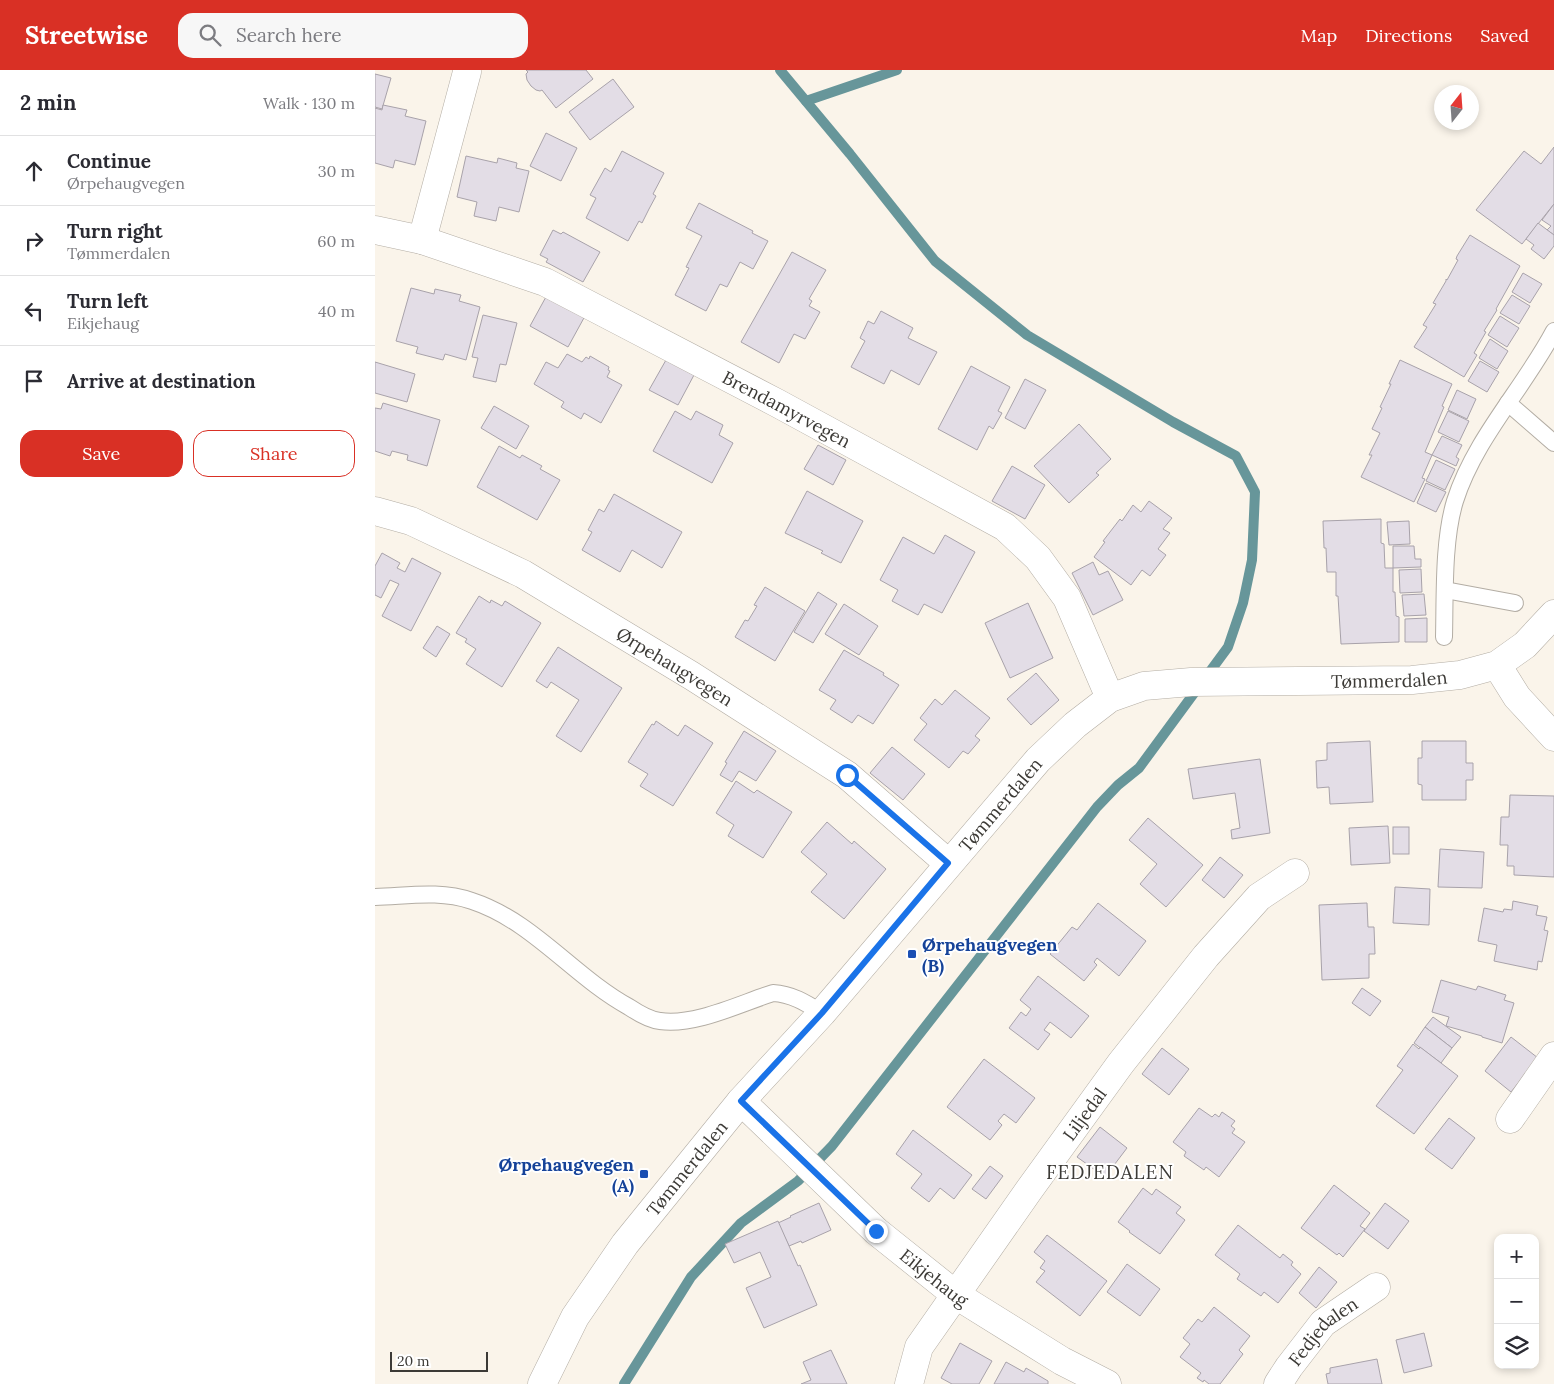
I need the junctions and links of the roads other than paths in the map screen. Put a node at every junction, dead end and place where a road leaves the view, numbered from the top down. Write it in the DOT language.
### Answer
graph roads {
  1 [pos="467,72"];
  2 [pos="375,230"];
  3 [pos="422,240"];
  4 [pos="1554,331"];
  5 [pos="1508,403"];
  6 [pos="1554,443"];
  7 [pos="375,511"];
  8 [pos="1445,590"];
  9 [pos="1515,603"];
  10 [pos="1554,614"];
  11 [pos="1444,637"];
  12 [pos="1497,665"];
  13 [pos="1110,698"];
  14 [pos="1554,737"];
  15 [pos="948,863"];
  16 [pos="1295,873"];
  17 [pos="375,897"];
  18 [pos="822,1013"];
  19 [pos="1554,1056"];
  20 [pos="741,1101"];
  21 [pos="1510,1119"];
  22 [pos="1376,1288"];
  23 [pos="956,1294"];
  24 [pos="542,1384"];
  25 [pos="909,1384"];
  26 [pos="1107,1384"];
  27 [pos="1278,1384"];
  1 -- 3 [label="street"];
  2 -- 3 [label="street, Brendamyrvegen"];
  3 -- 13 [label="street, Brendamyrvegen"];
  4 -- 5 [label="lane"];
  5 -- 6 [label="lane"];
  5 -- 8 [label="lane"];
  7 -- 15 [label="street, Ørpehaugvegen"];
  8 -- 9 [label="lane"];
  8 -- 11 [label="lane"];
  10 -- 12 [label="street, Tømmerdalen"];
  12 -- 13 [label="street, Tømmerdalen"];
  12 -- 14 [label="street"];
  13 -- 15 [label="street, Tømmerdalen"];
  15 -- 18 [label="street, Tømmerdalen"];
  16 -- 23 [label="street, Liljedal"];
  17 -- 18 [label="lane"];
  18 -- 20 [label="street, Tømmerdalen"];
  19 -- 21 [label="street"];
  20 -- 23 [label="street, Eikjehaug"];
  20 -- 24 [label="street, Tømmerdalen"];
  22 -- 27 [label="street, Fedjedalen"];
  23 -- 25 [label="street, Liljedal"];
  23 -- 26 [label="street, Eikjehaug"];
}
